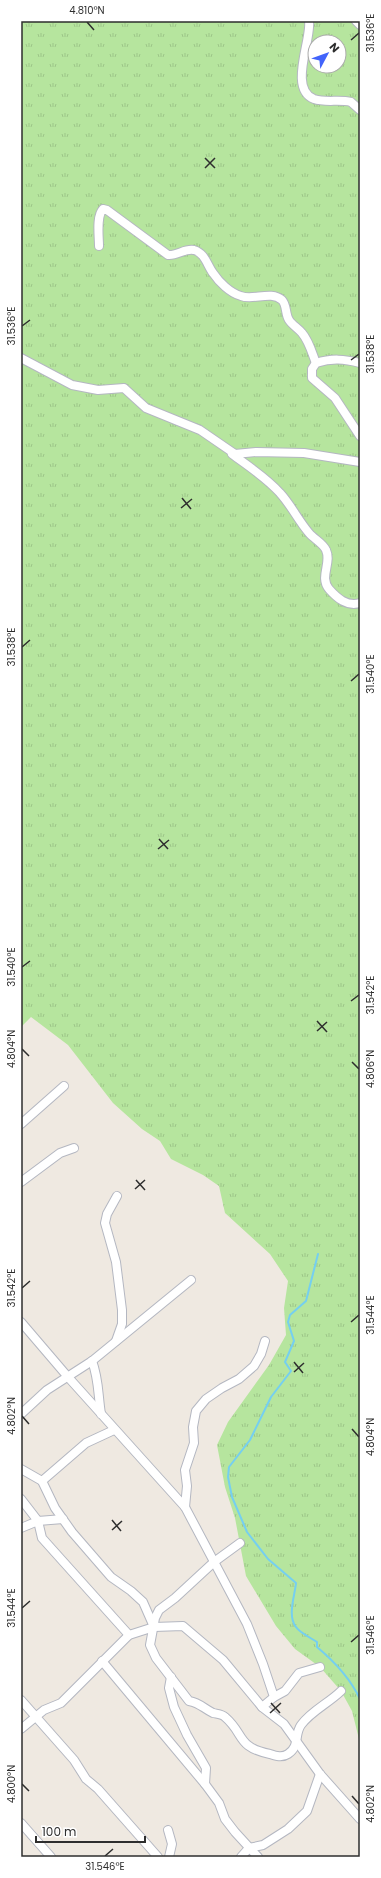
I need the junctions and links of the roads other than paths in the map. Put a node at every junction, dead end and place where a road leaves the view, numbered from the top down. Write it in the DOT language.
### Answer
graph roads {
  1 [pos="309,21"];
  2 [pos="356,21"];
  3 [pos="360,25"];
  4 [pos="360,110"];
  5 [pos="99,246"];
  6 [pos="21,358"];
  7 [pos="316,363"];
  8 [pos="360,363"];
  9 [pos="360,436"];
  10 [pos="225,448"];
  11 [pos="360,462"];
  12 [pos="360,603"];
  13 [pos="64,1086"];
  14 [pos="21,1124"];
  15 [pos="74,1148"];
  16 [pos="21,1182"];
  17 [pos="117,1196"];
  18 [pos="191,1280"];
  19 [pos="21,1322"];
  20 [pos="265,1341"];
  21 [pos="116,1342"];
  22 [pos="92,1361"];
  23 [pos="68,1377"];
  24 [pos="21,1414"];
  25 [pos="101,1415"];
  26 [pos="114,1430"];
  27 [pos="21,1469"];
  28 [pos="42,1481"];
  29 [pos="21,1499"];
  30 [pos="185,1507"];
  31 [pos="63,1519"];
  32 [pos="38,1521"];
  33 [pos="21,1528"];
  34 [pos="240,1542"];
  35 [pos="214,1562"];
  36 [pos="154,1627"];
  37 [pos="129,1635"];
  38 [pos="102,1661"];
  39 [pos="320,1667"];
  40 [pos="172,1677"];
  41 [pos="341,1692"];
  42 [pos="274,1697"];
  43 [pos="21,1700"];
  44 [pos="262,1706"];
  45 [pos="37,1718"];
  46 [pos="21,1729"];
  47 [pos="297,1742"];
  48 [pos="320,1774"];
  49 [pos="205,1784"];
  50 [pos="360,1819"];
  51 [pos="21,1823"];
  52 [pos="168,1830"];
  53 [pos="249,1848"];
  54 [pos="51,1857"];
  55 [pos="158,1857"];
  56 [pos="169,1857"];
  57 [pos="241,1857"];
  58 [pos="258,1857"];
  1 -- 4 [label="street"];
  2 -- 3 [label="street"];
  5 -- 7 [label="street"];
  6 -- 10 [label="street"];
  7 -- 8 [label="street"];
  7 -- 9 [label="street"];
  10 -- 11 [label="street"];
  10 -- 12 [label="street"];
  13 -- 14 [label="street"];
  15 -- 16 [label="street"];
  17 -- 21 [label="street"];
  18 -- 21 [label="street"];
  19 -- 23 [label="street"];
  20 -- 30 [label="street"];
  21 -- 22 [label="street"];
  22 -- 23 [label="street"];
  22 -- 25 [label="street"];
  23 -- 24 [label="street"];
  23 -- 25 [label="street"];
  25 -- 26 [label="street"];
  26 -- 28 [label="street"];
  26 -- 30 [label="street"];
  27 -- 28 [label="street"];
  28 -- 31 [label="street"];
  29 -- 32 [label="street"];
  30 -- 35 [label="street"];
  31 -- 32 [label="street"];
  31 -- 36 [label="street"];
  32 -- 33 [label="street"];
  32 -- 37 [label="street"];
  34 -- 35 [label="street"];
  35 -- 36 [label="street"];
  35 -- 42 [label="street"];
  36 -- 37 [label="street"];
  36 -- 40 [label="street"];
  36 -- 44 [label="street"];
  37 -- 38 [label="street"];
  38 -- 45 [label="street"];
  38 -- 49 [label="street"];
  39 -- 42 [label="street"];
  40 -- 47 [label="street"];
  40 -- 49 [label="street"];
  41 -- 47 [label="street"];
  42 -- 44 [label="street"];
  43 -- 45 [label="street"];
  44 -- 47 [label="street"];
  45 -- 46 [label="street"];
  45 -- 55 [label="street"];
  47 -- 48 [label="street"];
  48 -- 50 [label="street"];
  48 -- 53 [label="street"];
  49 -- 53 [label="street"];
  51 -- 54 [label="street"];
  52 -- 56 [label="street"];
  53 -- 57 [label="street"];
  53 -- 58 [label="street"];
}
